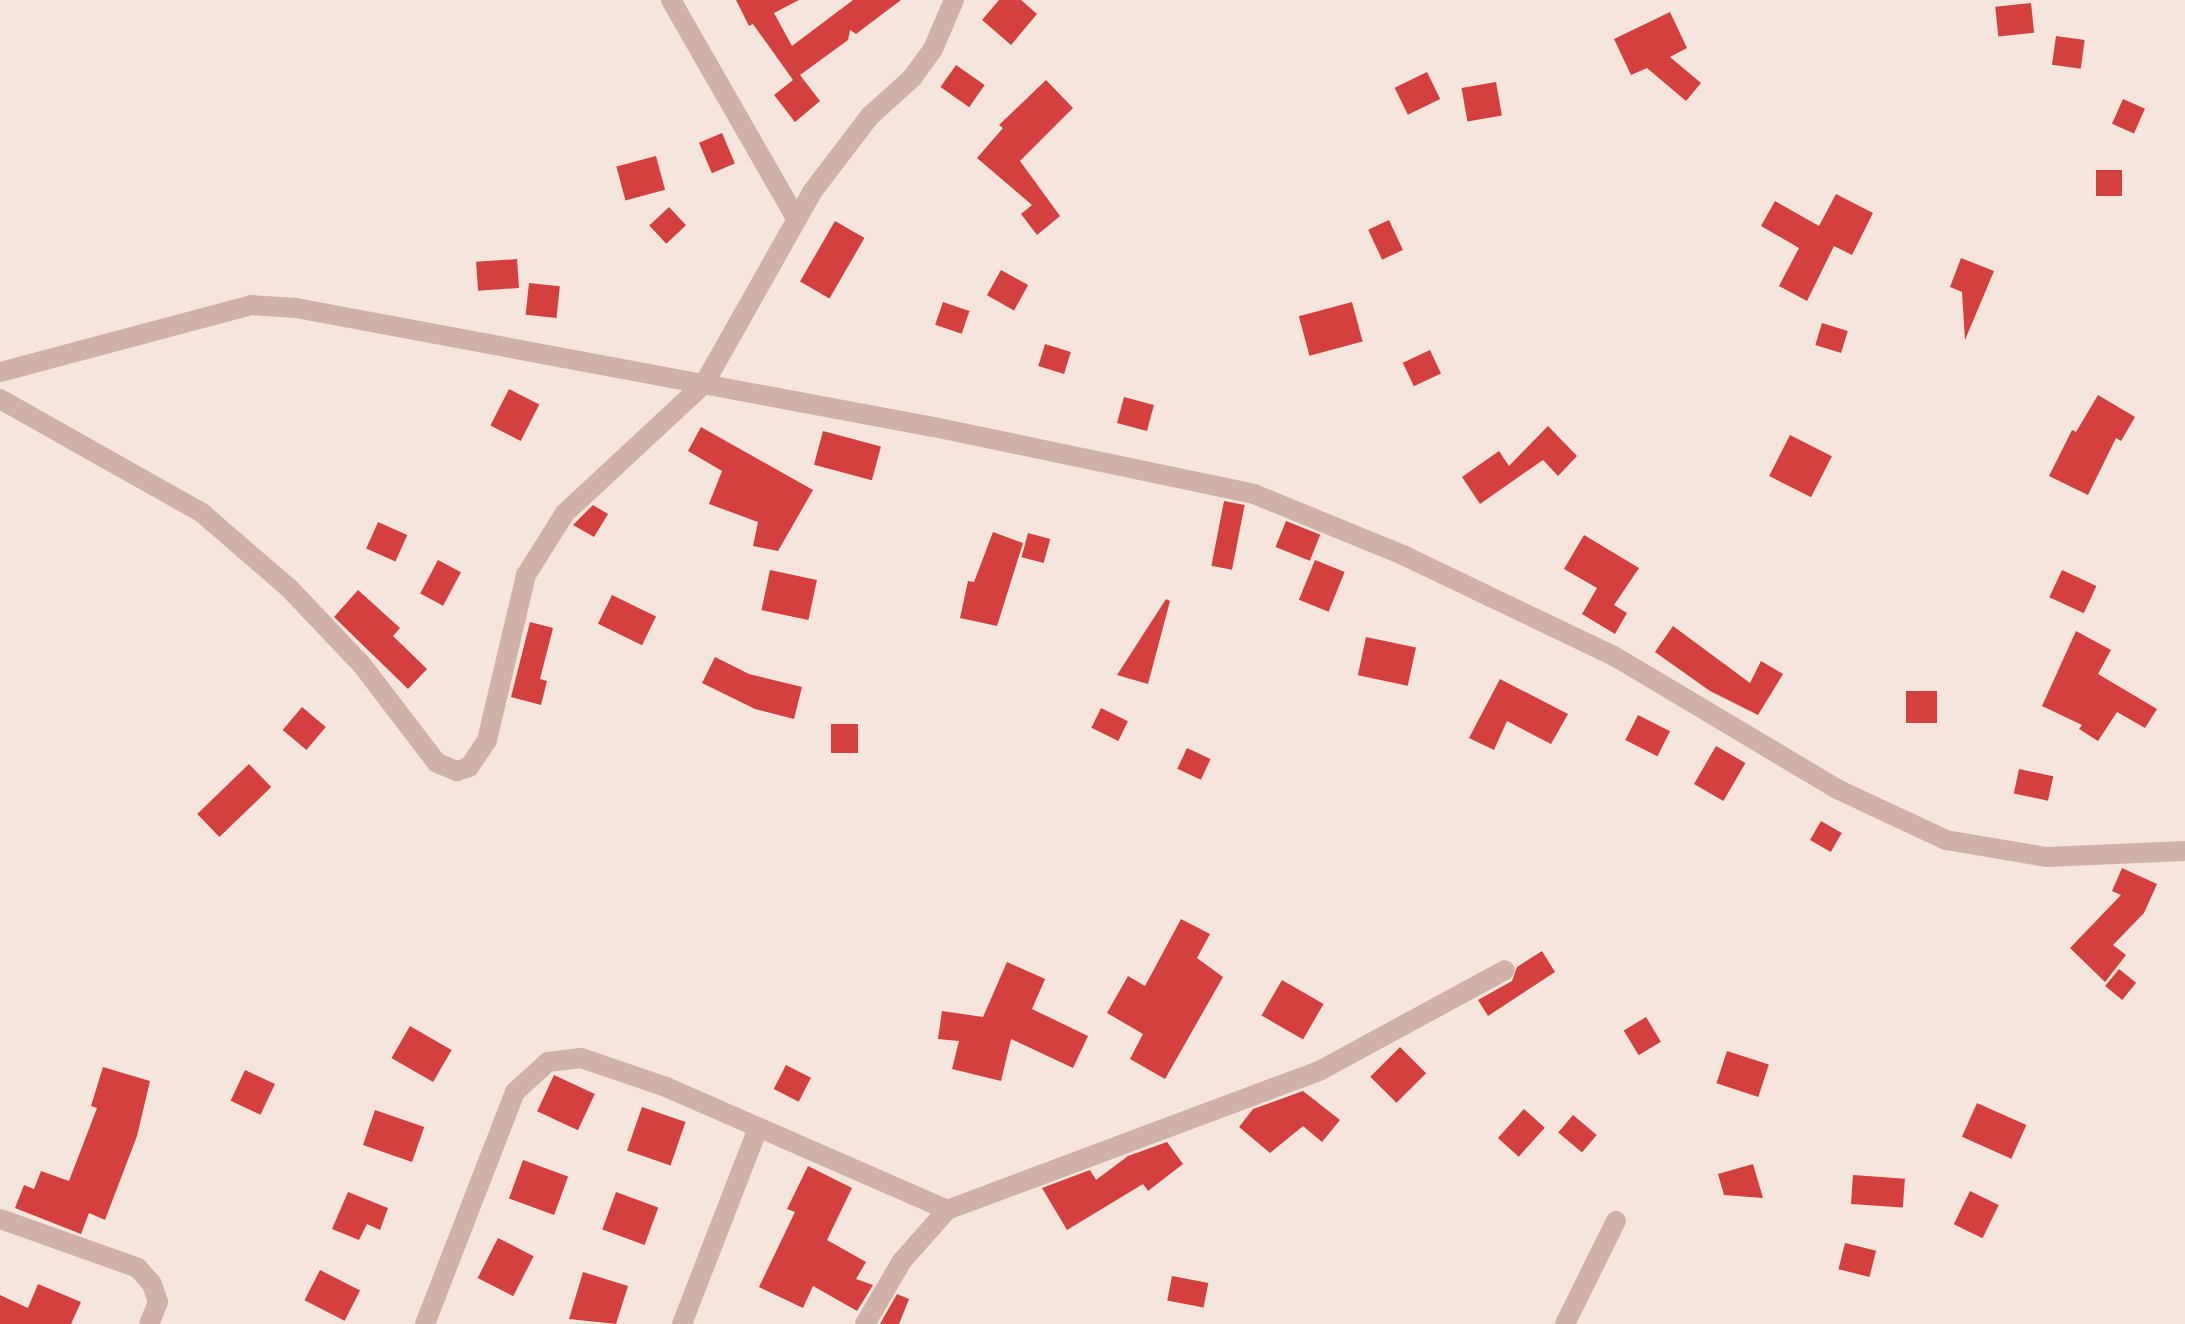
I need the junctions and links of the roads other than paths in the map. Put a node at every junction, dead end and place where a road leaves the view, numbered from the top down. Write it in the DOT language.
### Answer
graph roads {
  1 [pos="671,0"];
  2 [pos="954,0"];
  3 [pos="796,218"];
  4 [pos="0,372"];
  5 [pos="704,384"];
  6 [pos="0,399"];
  7 [pos="2185,851"];
  8 [pos="1505,970"];
  9 [pos="758,1128"];
  10 [pos="947,1210"];
  11 [pos="0,1219"];
  12 [pos="1616,1221"];
  13 [pos="149,1324"];
  14 [pos="425,1324"];
  15 [pos="682,1324"];
  16 [pos="865,1324"];
  17 [pos="1565,1324"];
  1 -- 3 [label="street"];
  2 -- 3 [label="street"];
  3 -- 5 [label="street"];
  4 -- 5 [label="street"];
  5 -- 6 [label="street"];
  5 -- 7 [label="street"];
  8 -- 10 [label="street"];
  9 -- 10 [label="street"];
  9 -- 14 [label="street"];
  9 -- 15 [label="street"];
  10 -- 16 [label="street"];
  11 -- 13 [label="street"];
  12 -- 17 [label="street"];
}
